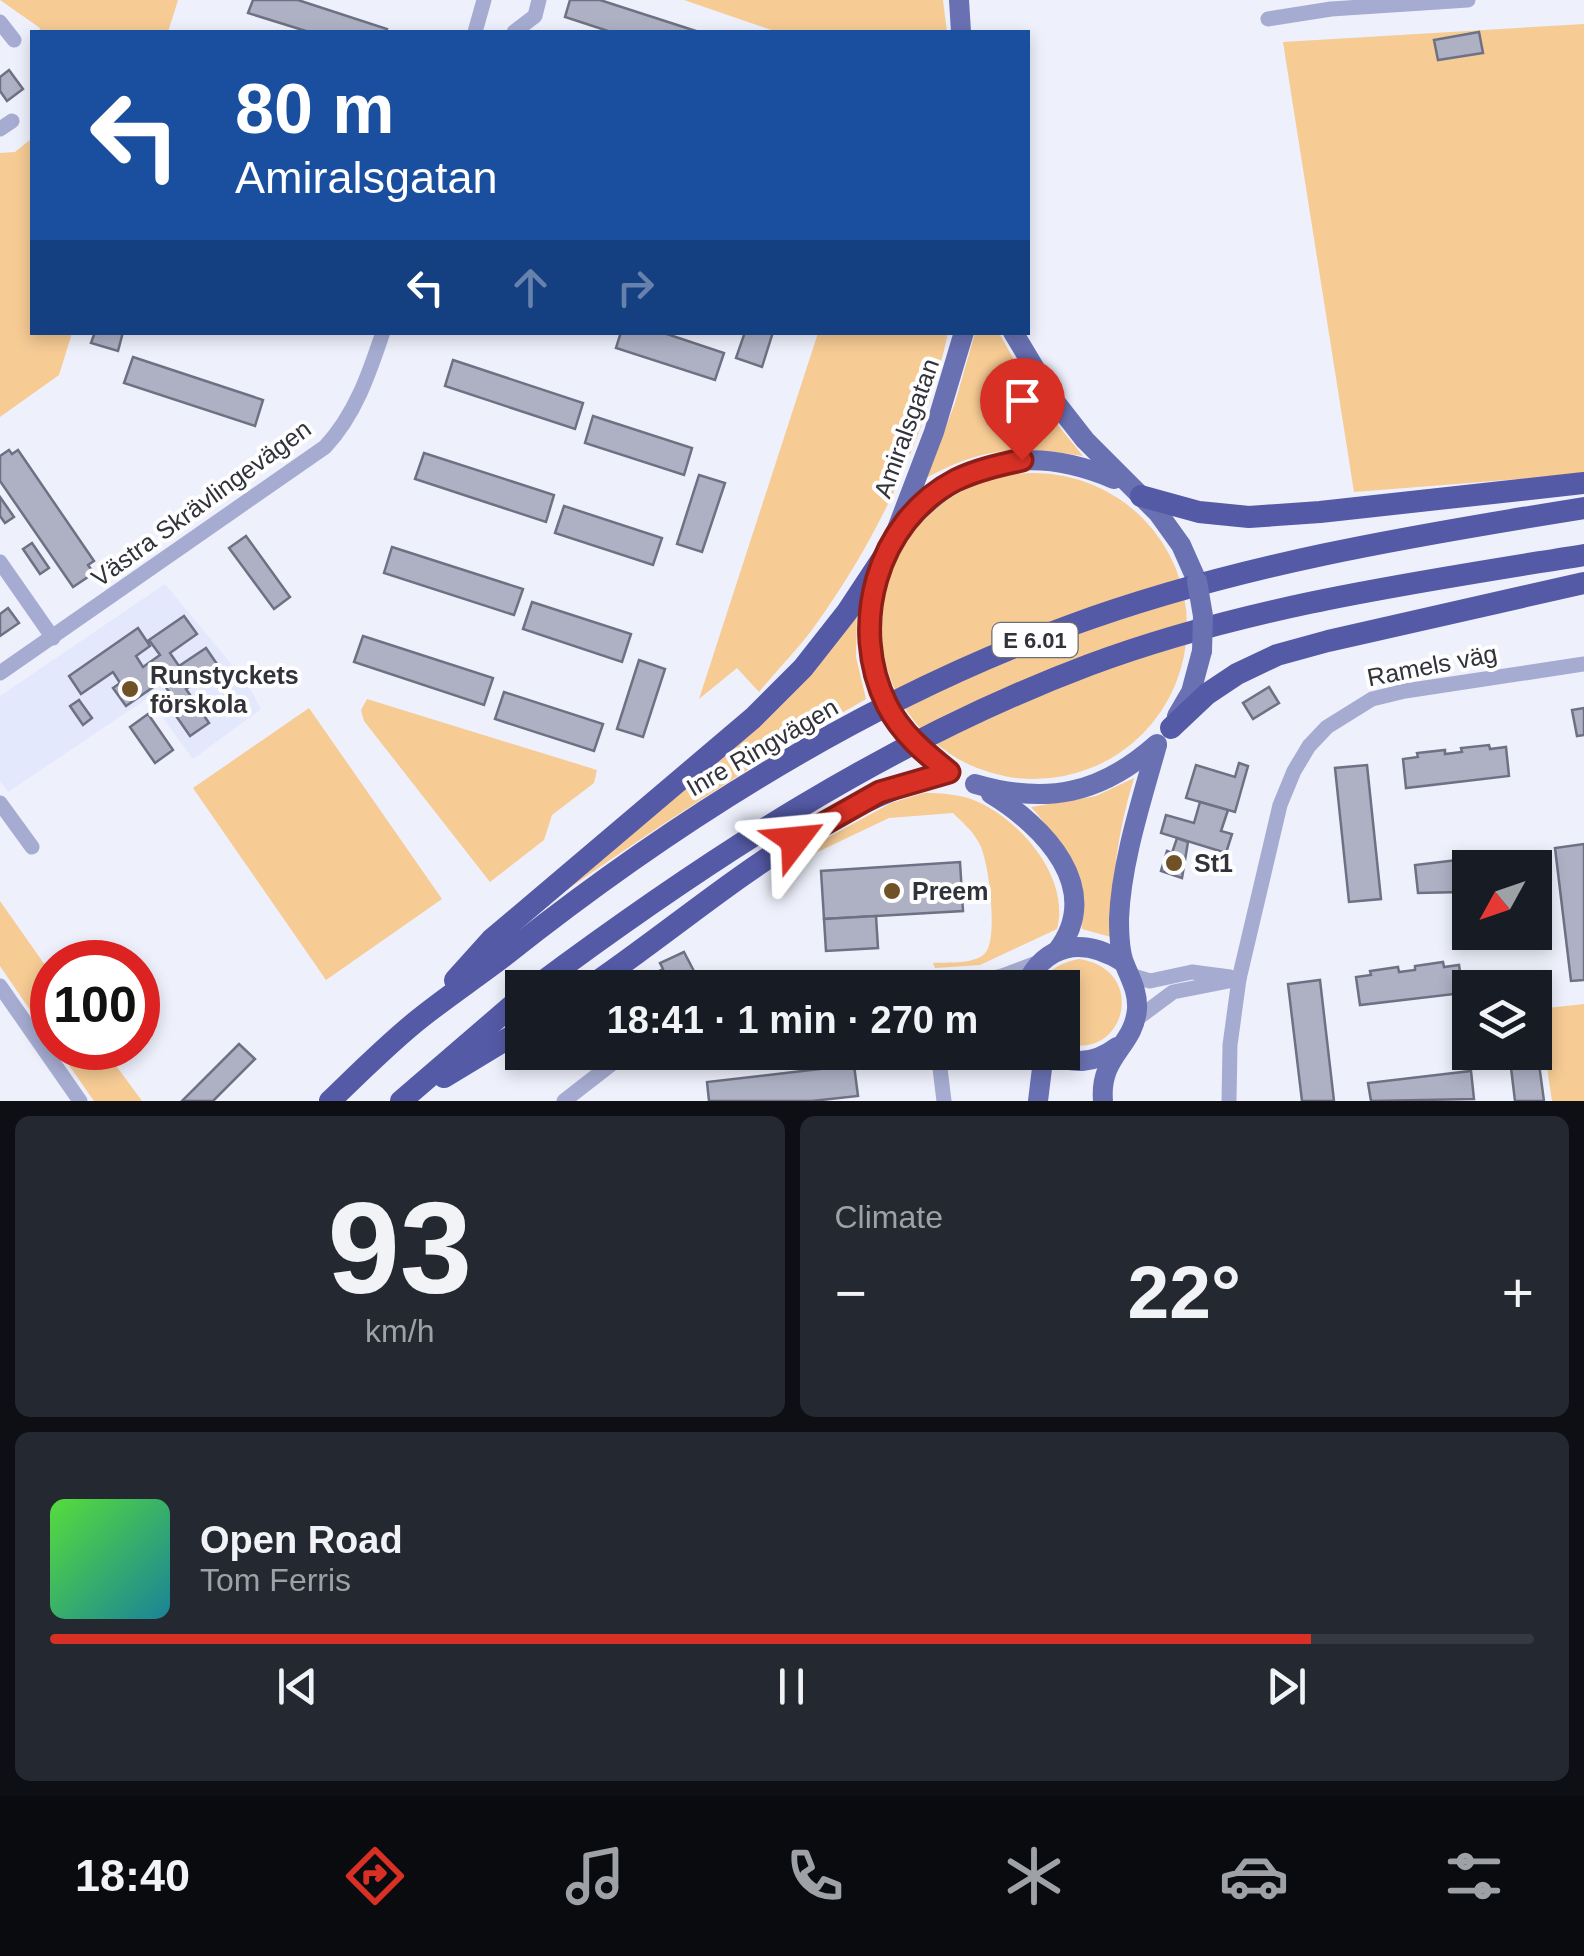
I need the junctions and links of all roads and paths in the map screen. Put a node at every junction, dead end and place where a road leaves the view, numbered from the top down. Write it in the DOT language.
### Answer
graph roads {
  1 [pos="484,0"];
  2 [pos="538,0"];
  3 [pos="958,0"];
  4 [pos="1468,0"];
  5 [pos="1268,20"];
  6 [pos="0,22"];
  7 [pos="476,30"];
  8 [pos="517,30"];
  9 [pos="961,30"];
  10 [pos="14,40"];
  11 [pos="381,335"];
  12 [pos="963,335"];
  13 [pos="1015,335"];
  14 [pos="1584,483"];
  15 [pos="1134,490"];
  16 [pos="1584,508"];
  17 [pos="888,548"];
  18 [pos="1584,556"];
  19 [pos="0,562"];
  20 [pos="1584,583"];
  21 [pos="53,638"];
  22 [pos="1584,664"];
  23 [pos="0,674"];
  24 [pos="1164,736"];
  25 [pos="949,772"];
  26 [pos="975,784"];
  27 [pos="0,802"];
  28 [pos="32,847"];
  29 [pos="537,915"];
  30 [pos="1049,956"];
  31 [pos="1126,968"];
  32 [pos="557,970"];
  33 [pos="612,970"];
  34 [pos="1016,970"];
  35 [pos="1033,970"];
  36 [pos="1238,979"];
  37 [pos="0,986"];
  38 [pos="505,1012"];
  39 [pos="1134,1022"];
  40 [pos="505,1040"];
  41 [pos="1124,1042"];
  42 [pos="1080,1061"];
  43 [pos="602,1070"];
  44 [pos="940,1070"];
  45 [pos="1043,1070"];
  46 [pos="80,1101"];
  47 [pos="330,1101"];
  48 [pos="401,1101"];
  49 [pos="564,1101"];
  50 [pos="944,1101"];
  51 [pos="1038,1101"];
  52 [pos="1102,1101"];
  53 [pos="1229,1101"];
  1 -- 7 [label="street"];
  2 -- 8 [label="street"];
  3 -- 9 [label="main road"];
  4 -- 5 [label="street"];
  6 -- 10 [label="street"];
  11 -- 21 [label="street, Västra Skrävlingevägen"];
  12 -- 17 [label="main road, Amiralsgatan"];
  13 -- 15 [label="main road, Amiralsgatan"];
  14 -- 15 [label="highway"];
  15 -- 17 [label="main road, Amiralsgatan"];
  15 -- 24 [label="main road, Amiralsgatan, bridge"];
  16 -- 29 [label="highway, Inre Ringvägen / E 6.01"];
  17 -- 25 [label="main road, Amiralsgatan, bridge"];
  17 -- 29 [label="highway"];
  18 -- 32 [label="highway, E 6.01"];
  19 -- 21 [label="street"];
  20 -- 24 [label="highway"];
  21 -- 23 [label="street, Västra Skrävlingevägen"];
  22 -- 36 [label="street, Ramels väg"];
  24 -- 26 [label="main road, Amiralsgatan"];
  24 -- 31 [label="main road, Amiralsgatan"];
  25 -- 26 [label="main road, Amiralsgatan"];
  25 -- 33 [label="highway"];
  26 -- 30 [label="main road, Amiralsgatan"];
  27 -- 28 [label="street"];
  29 -- 47 [label="highway, Inre Ringvägen / E 6.01"];
  30 -- 31 [label="main road"];
  30 -- 34 [label="street"];
  30 -- 35 [label="main road, Amiralsgatan"];
  31 -- 36 [label="street"];
  31 -- 39 [label="main road, Amiralsgatan"];
  36 -- 39 [label="street"];
  36 -- 53 [label="street, Ramels väg"];
  37 -- 46 [label="street"];
  38 -- 48 [label="highway"];
  39 -- 41 [label="main road"];
  40 -- 48 [label="highway"];
  41 -- 42 [label="main road"];
  41 -- 52 [label="main road"];
  43 -- 49 [label="street"];
  44 -- 50 [label="street"];
  45 -- 51 [label="main road"];
}
